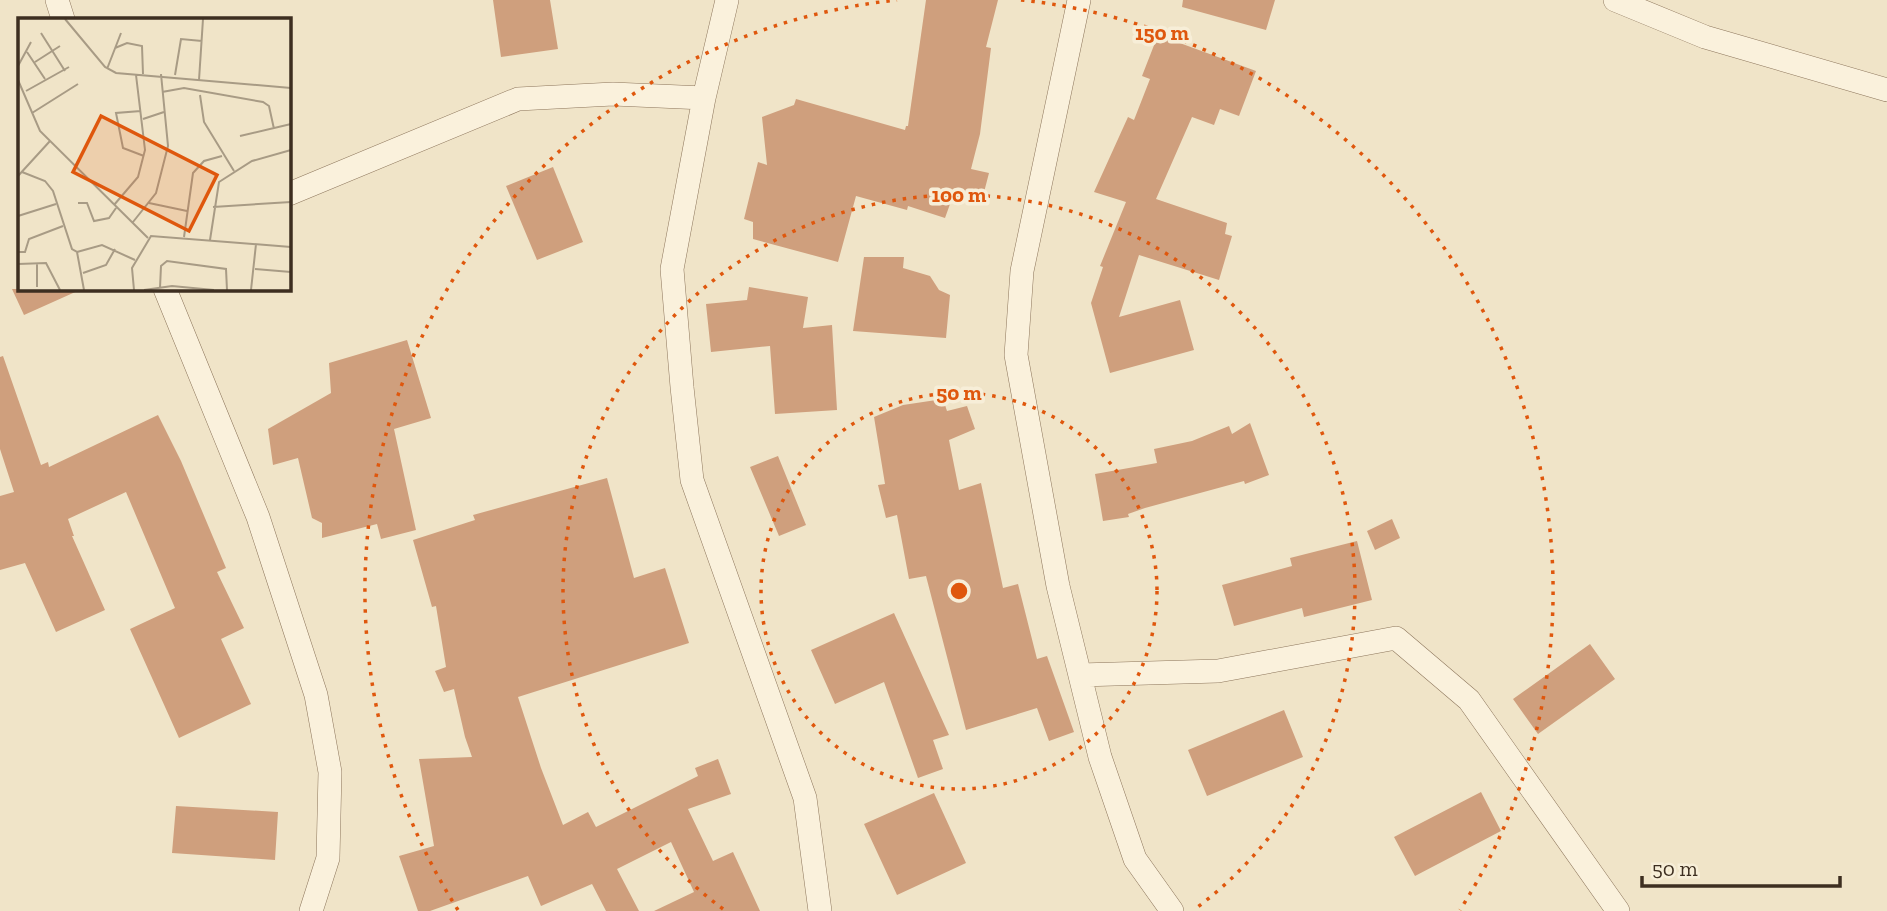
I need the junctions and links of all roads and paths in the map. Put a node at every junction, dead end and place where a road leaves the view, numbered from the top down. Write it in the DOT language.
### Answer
graph roads {
  1 [pos="57,0"];
  2 [pos="727,0"];
  3 [pos="1079,0"];
  4 [pos="1615,0"];
  5 [pos="63,18"];
  6 [pos="1887,90"];
  7 [pos="704,98"];
  8 [pos="290,194"];
  9 [pos="165,290"];
  10 [pos="1080,675"];
  11 [pos="311,911"];
  12 [pos="820,911"];
  13 [pos="1172,911"];
  14 [pos="1618,911"];
  1 -- 5 [label="street"];
  2 -- 7 [label="street"];
  3 -- 10 [label="street"];
  4 -- 6 [label="street"];
  7 -- 8 [label="street"];
  7 -- 12 [label="street"];
  9 -- 11 [label="street"];
  10 -- 13 [label="street"];
  10 -- 14 [label="street"];
}
